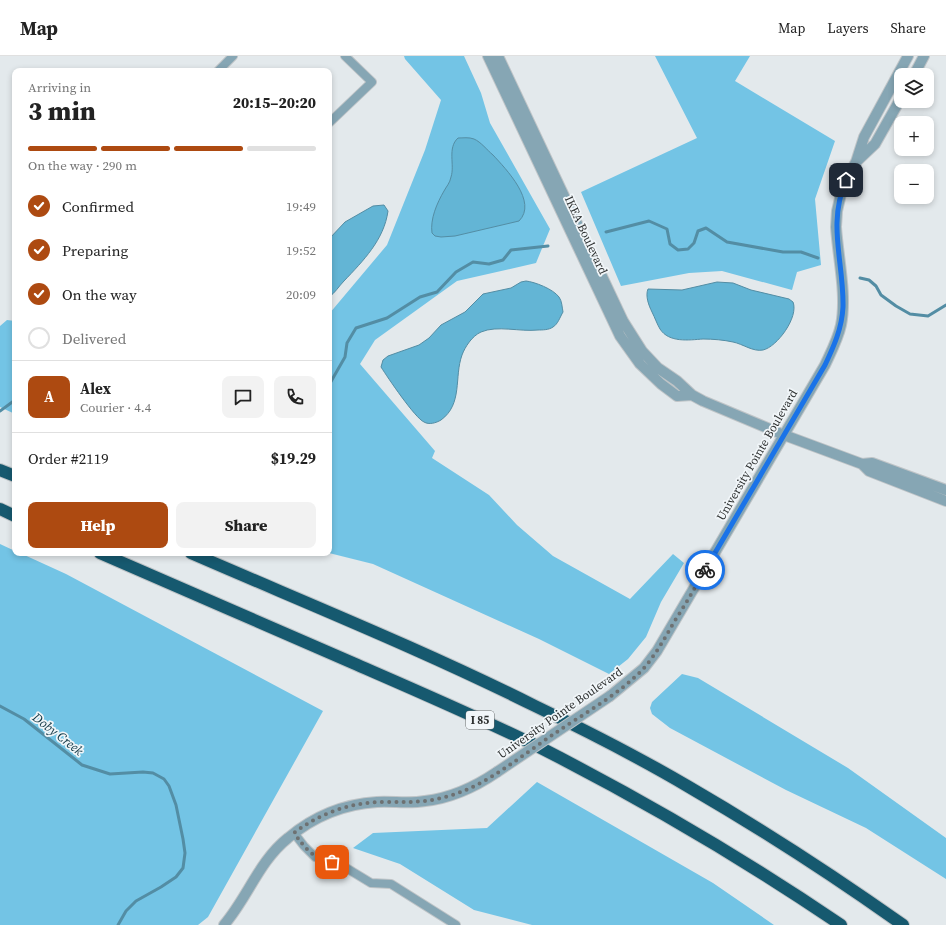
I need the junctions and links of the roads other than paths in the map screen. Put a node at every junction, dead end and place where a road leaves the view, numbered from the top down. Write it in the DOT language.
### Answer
graph roads {
  1 [pos="233,56"];
  2 [pos="345,56"];
  3 [pos="488,56"];
  4 [pos="498,56"];
  5 [pos="908,56"];
  6 [pos="924,56"];
  7 [pos="221,68"];
  8 [pos="918,68"];
  9 [pos="895,108"];
  10 [pos="332,120"];
  11 [pos="529,133"];
  12 [pos="856,162"];
  13 [pos="784,435"];
  14 [pos="862,464"];
  15 [pos="0,470"];
  16 [pos="12,475"];
  17 [pos="946,490"];
  18 [pos="946,501"];
  19 [pos="0,509"];
  20 [pos="12,515"];
  21 [pos="107,556"];
  22 [pos="198,556"];
  23 [pos="294,833"];
  24 [pos="224,925"];
  25 [pos="456,925"];
  26 [pos="840,925"];
  27 [pos="903,925"];
  1 -- 7 [label="street"];
  2 -- 10 [label="street"];
  3 -- 11 [label="street, IKEA Boulevard"];
  4 -- 11 [label="street, IKEA Boulevard"];
  5 -- 12 [label="street, University Pointe Boulevard"];
  6 -- 8 [label="street"];
  9 -- 12 [label="street, University Pointe Boulevard"];
  11 -- 13 [label="street, IKEA Boulevard"];
  12 -- 13 [label="street, University Pointe Boulevard"];
  13 -- 14 [label="street, IKEA Boulevard"];
  13 -- 23 [label="street, University Pointe Boulevard, bridge"];
  14 -- 17 [label="street, IKEA Boulevard"];
  14 -- 18 [label="street, IKEA Boulevard"];
  15 -- 16 [label="highway"];
  19 -- 20 [label="highway"];
  21 -- 26 [label="highway, I 85"];
  22 -- 27 [label="highway"];
  23 -- 24 [label="street, University Pointe Boulevard"];
  23 -- 25 [label="street"];
}
